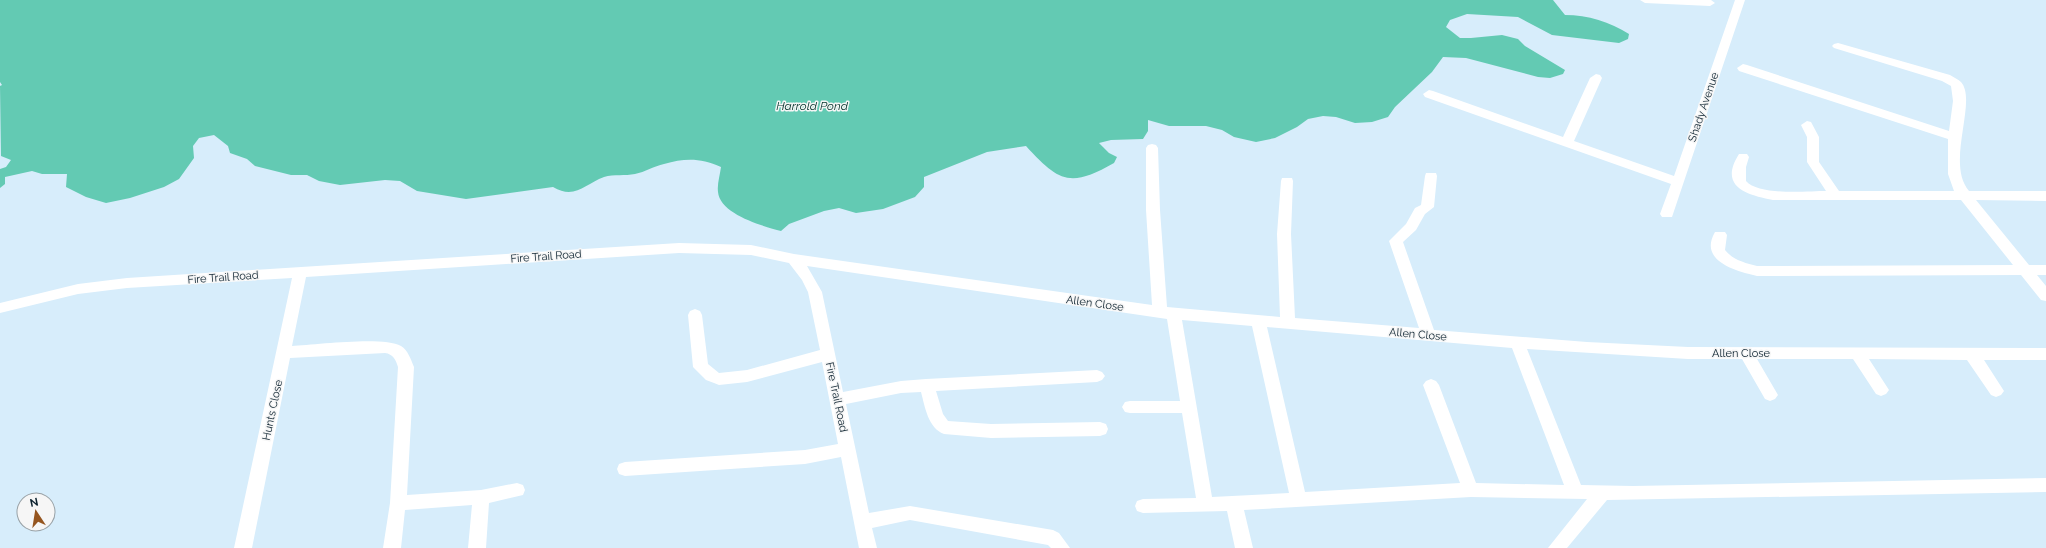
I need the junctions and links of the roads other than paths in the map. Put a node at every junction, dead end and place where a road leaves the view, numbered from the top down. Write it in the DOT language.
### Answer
graph roads {
  1 [pos="1646,0"];
  2 [pos="1740,0"];
  3 [pos="1710,3"];
  4 [pos="1838,46"];
  5 [pos="1743,68"];
  6 [pos="1596,78"];
  7 [pos="1429,94"];
  8 [pos="1807,125"];
  9 [pos="1955,137"];
  10 [pos="1567,143"];
  11 [pos="1152,148"];
  12 [pos="1743,157"];
  13 [pos="1431,176"];
  14 [pos="1287,181"];
  15 [pos="1677,182"];
  16 [pos="1836,196"];
  17 [pos="1964,196"];
  18 [pos="2046,196"];
  19 [pos="1667,214"];
  20 [pos="1720,234"];
  21 [pos="794,259"];
  22 [pos="2025,270"];
  23 [pos="2046,270"];
  24 [pos="300,271"];
  25 [pos="2046,296"];
  26 [pos="0,308"];
  27 [pos="1167,313"];
  28 [pos="695,315"];
  29 [pos="1258,321"];
  30 [pos="1288,323"];
  31 [pos="1428,335"];
  32 [pos="1517,342"];
  33 [pos="284,352"];
  34 [pos="1746,353"];
  35 [pos="1857,353"];
  36 [pos="1971,353"];
  37 [pos="828,354"];
  38 [pos="2046,354"];
  39 [pos="1097,376"];
  40 [pos="926,385"];
  41 [pos="1431,385"];
  42 [pos="1881,390"];
  43 [pos="1996,391"];
  44 [pos="1770,395"];
  45 [pos="837,399"];
  46 [pos="1130,406"];
  47 [pos="1188,406"];
  48 [pos="1100,429"];
  49 [pos="847,449"];
  50 [pos="625,469"];
  51 [pos="2046,485"];
  52 [pos="517,490"];
  53 [pos="1471,490"];
  54 [pos="1575,491"];
  55 [pos="1602,493"];
  56 [pos="481,497"];
  57 [pos="1299,500"];
  58 [pos="398,503"];
  59 [pos="1234,503"];
  60 [pos="1205,505"];
  61 [pos="1143,506"];
  62 [pos="863,522"];
  63 [pos="243,548"];
  64 [pos="392,548"];
  65 [pos="477,548"];
  66 [pos="868,548"];
  67 [pos="1061,548"];
  68 [pos="1244,548"];
  69 [pos="1557,548"];
  1 -- 3 [label="street"];
  2 -- 15 [label="street, Shady Avenue"];
  4 -- 9 [label="street"];
  5 -- 9 [label="street"];
  6 -- 10 [label="street"];
  7 -- 10 [label="street"];
  8 -- 16 [label="street"];
  9 -- 17 [label="street"];
  10 -- 15 [label="street"];
  11 -- 27 [label="street"];
  12 -- 16 [label="street"];
  13 -- 31 [label="street"];
  14 -- 30 [label="street"];
  15 -- 19 [label="street, Shady Avenue"];
  16 -- 17 [label="street"];
  17 -- 18 [label="street"];
  17 -- 22 [label="street"];
  20 -- 22 [label="street"];
  21 -- 24 [label="street, Fire Trail Road"];
  21 -- 27 [label="street, Allen Close"];
  21 -- 37 [label="street, Fire Trail Road"];
  22 -- 23 [label="street"];
  22 -- 25 [label="street"];
  24 -- 26 [label="street, Fire Trail Road"];
  24 -- 33 [label="street, Hunts Close"];
  27 -- 29 [label="street, Allen Close"];
  27 -- 47 [label="street"];
  28 -- 37 [label="street"];
  29 -- 30 [label="street, Allen Close"];
  29 -- 57 [label="street"];
  30 -- 31 [label="street, Allen Close"];
  31 -- 32 [label="street, Allen Close"];
  32 -- 34 [label="street, Allen Close"];
  32 -- 54 [label="street"];
  33 -- 58 [label="street"];
  33 -- 63 [label="street, Hunts Close"];
  34 -- 35 [label="street, Allen Close"];
  34 -- 44 [label="street"];
  35 -- 36 [label="street, Allen Close"];
  35 -- 42 [label="street"];
  36 -- 38 [label="street, Allen Close"];
  36 -- 43 [label="street"];
  37 -- 45 [label="street, Fire Trail Road"];
  39 -- 40 [label="street"];
  40 -- 45 [label="street"];
  40 -- 48 [label="street"];
  41 -- 53 [label="street"];
  45 -- 49 [label="street, Fire Trail Road"];
  46 -- 47 [label="street"];
  47 -- 60 [label="street"];
  49 -- 50 [label="street"];
  49 -- 62 [label="street, Fire Trail Road"];
  51 -- 55 [label="street"];
  52 -- 56 [label="street"];
  53 -- 54 [label="street"];
  53 -- 57 [label="street"];
  54 -- 55 [label="street"];
  55 -- 69 [label="street"];
  56 -- 58 [label="street"];
  56 -- 65 [label="street"];
  57 -- 59 [label="street"];
  58 -- 64 [label="street"];
  59 -- 60 [label="street"];
  59 -- 68 [label="street"];
  60 -- 61 [label="street"];
  62 -- 66 [label="street, Fire Trail Road"];
  62 -- 67 [label="street"];
}
